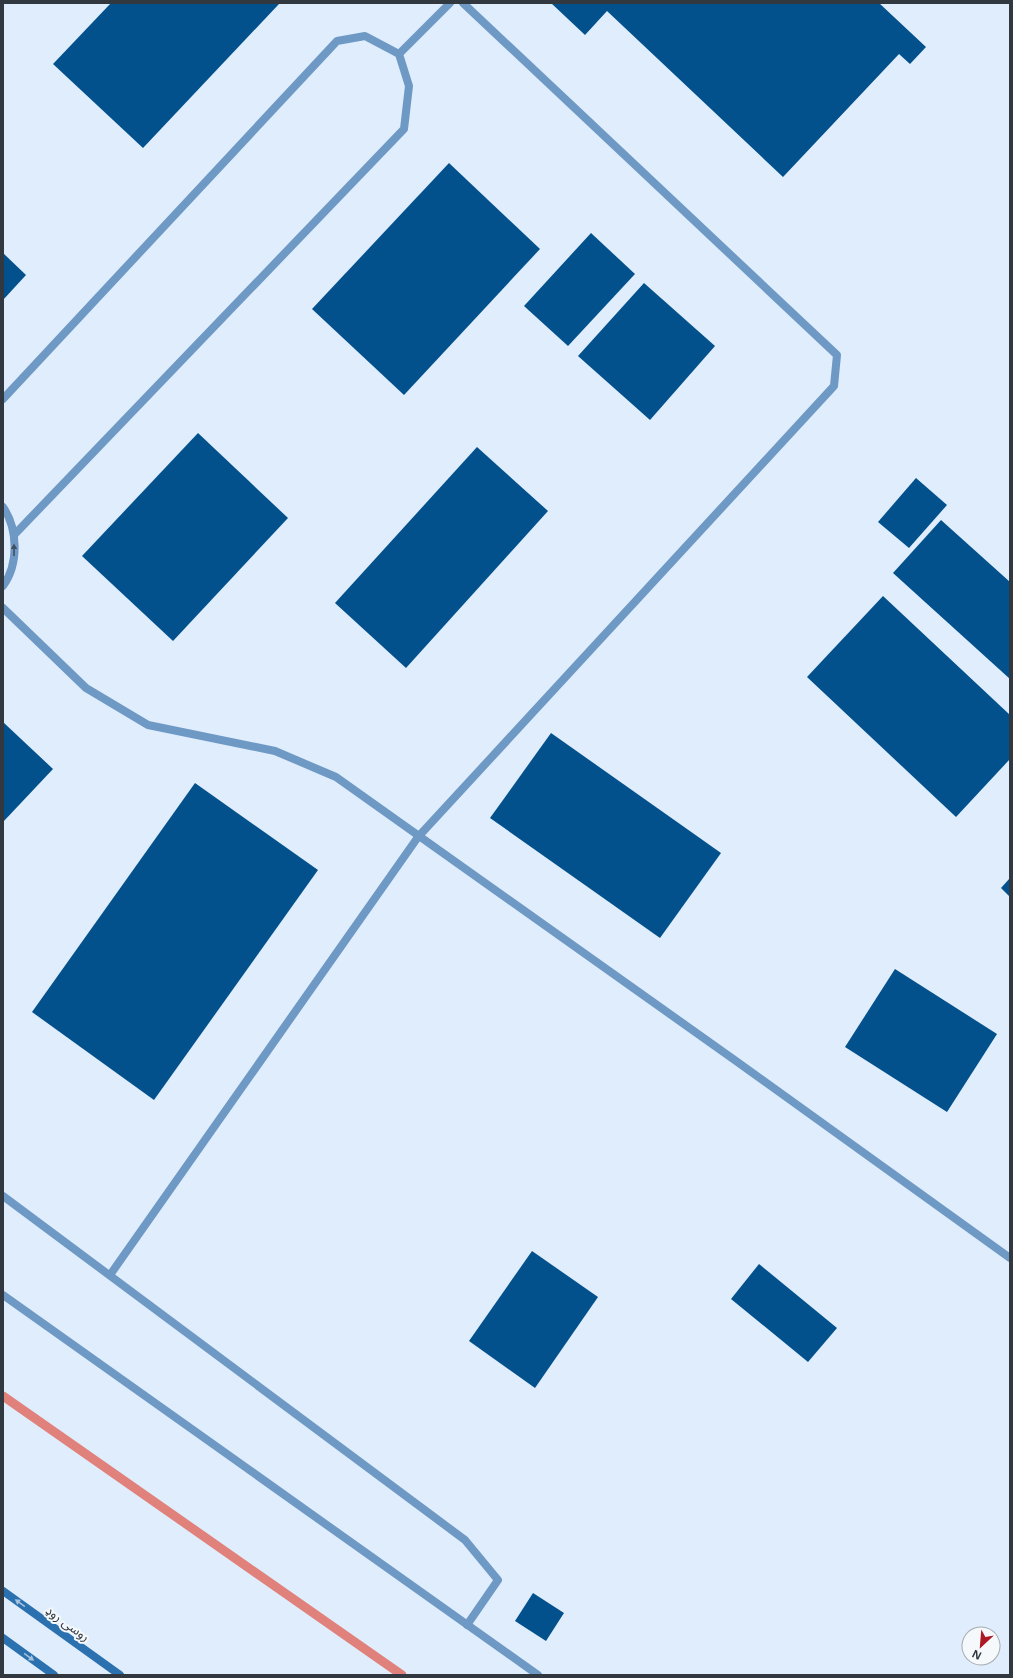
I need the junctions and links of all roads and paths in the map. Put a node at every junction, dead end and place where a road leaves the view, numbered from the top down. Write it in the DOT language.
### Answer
graph roads {
  1 [pos="450,3"];
  2 [pos="463,3"];
  3 [pos="399,54"];
  4 [pos="3,399"];
  5 [pos="3,507"];
  6 [pos="14,536"];
  7 [pos="3,586"];
  8 [pos="3,608"];
  9 [pos="418,836"];
  10 [pos="3,1196"];
  11 [pos="1010,1258"];
  12 [pos="110,1275"];
  13 [pos="3,1295"];
  14 [pos="3,1592"];
  15 [pos="467,1626"];
  16 [pos="3,1638"];
  17 [pos="54,1675"];
  18 [pos="120,1675"];
  19 [pos="538,1675"];
  1 -- 3 [label="lane"];
  2 -- 9 [label="lane"];
  3 -- 4 [label="lane"];
  3 -- 6 [label="lane"];
  5 -- 6 [label="lane"];
  7 -- 6 [label="lane, one-way"];
  8 -- 9 [label="lane"];
  9 -- 11 [label="lane"];
  9 -- 12 [label="lane"];
  10 -- 12 [label="lane"];
  12 -- 15 [label="lane"];
  13 -- 15 [label="lane"];
  18 -- 14 [label="main road, روسی روډ, one-way"];
  15 -- 19 [label="lane"];
  16 -- 17 [label="main road, one-way"];
}
